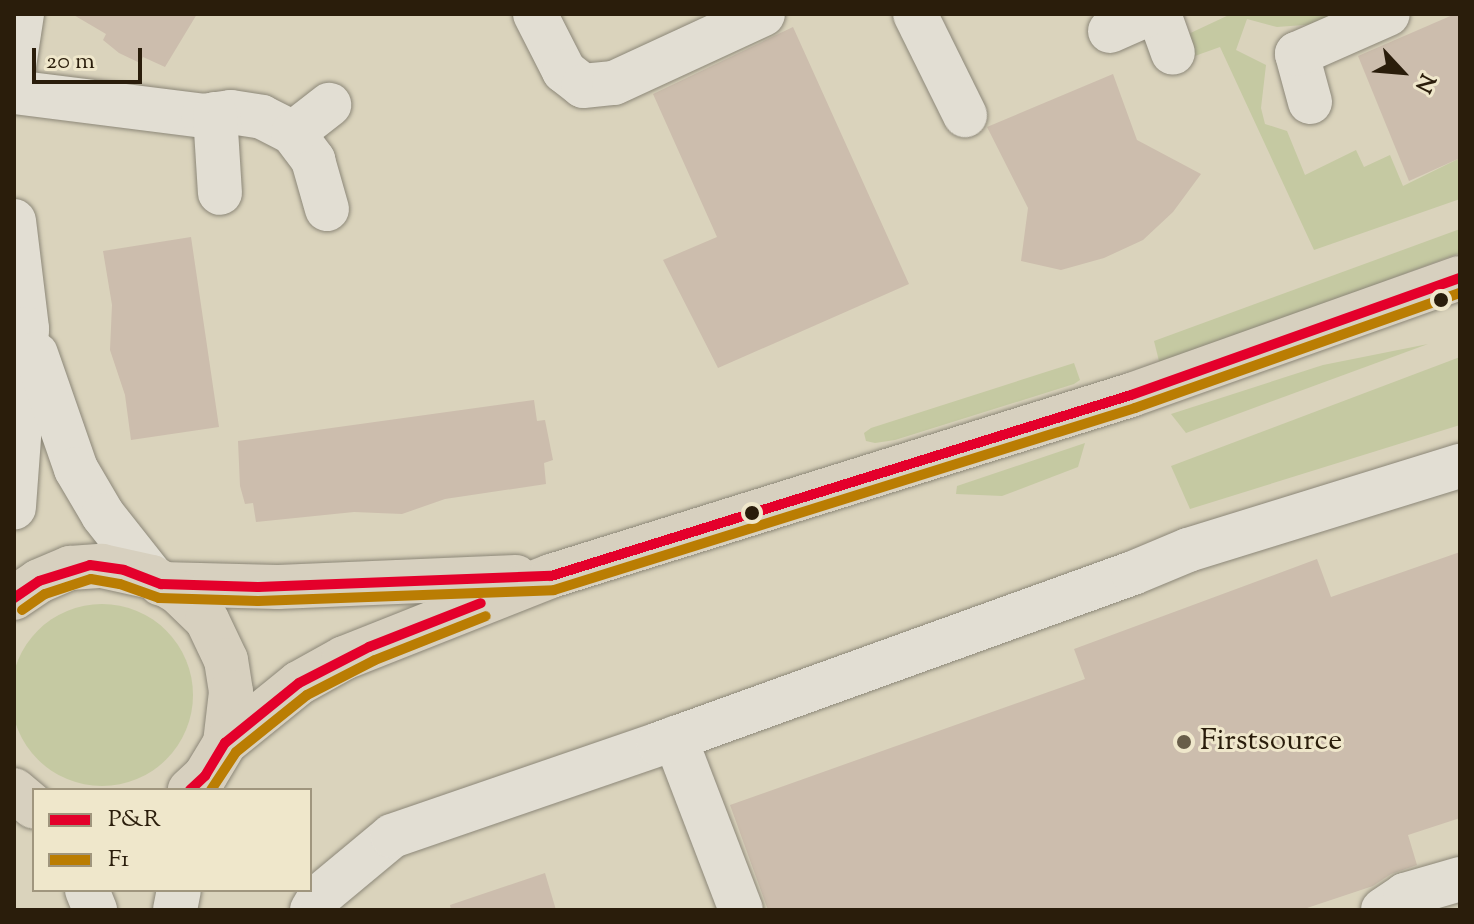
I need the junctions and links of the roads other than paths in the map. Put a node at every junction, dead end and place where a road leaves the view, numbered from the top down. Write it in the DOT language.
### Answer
graph roads {
  1 [pos="535,14"];
  2 [pos="763,14"];
  3 [pos="915,14"];
  4 [pos="1388,14"];
  5 [pos="19,17"];
  6 [pos="14,66"];
  7 [pos="14,92"];
  8 [pos="1310,102"];
  9 [pos="329,105"];
  10 [pos="215,114"];
  11 [pos="965,115"];
  12 [pos="303,146"];
  13 [pos="220,193"];
  14 [pos="327,209"];
  15 [pos="14,221"];
  16 [pos="1460,278"];
  17 [pos="27,329"];
  18 [pos="1460,466"];
  19 [pos="14,508"];
  20 [pos="551,576"];
  21 [pos="157,580"];
  22 [pos="14,598"];
  23 [pos="675,738"];
  24 [pos="206,775"];
  25 [pos="14,790"];
  26 [pos="32,805"];
  27 [pos="1460,879"];
  28 [pos="312,910"];
  29 [pos="741,910"];
  30 [pos="1383,910"];
  1 -- 2 [label="street"];
  3 -- 11 [label="street"];
  4 -- 8 [label="street"];
  5 -- 6 [label="street"];
  7 -- 10 [label="street"];
  9 -- 12 [label="street"];
  10 -- 12 [label="street"];
  10 -- 13 [label="street"];
  12 -- 14 [label="street"];
  15 -- 17 [label="street"];
  16 -- 20 [label="main road"];
  17 -- 19 [label="street"];
  17 -- 21 [label="street"];
  18 -- 23 [label="street"];
  20 -- 21 [label="main road"];
  20 -- 24 [label="main road"];
  21 -- 22 [label="main road"];
  21 -- 24 [label="main road"];
  23 -- 28 [label="street"];
  23 -- 29 [label="street"];
  25 -- 26 [label="main road"];
  27 -- 30 [label="street"];
}
